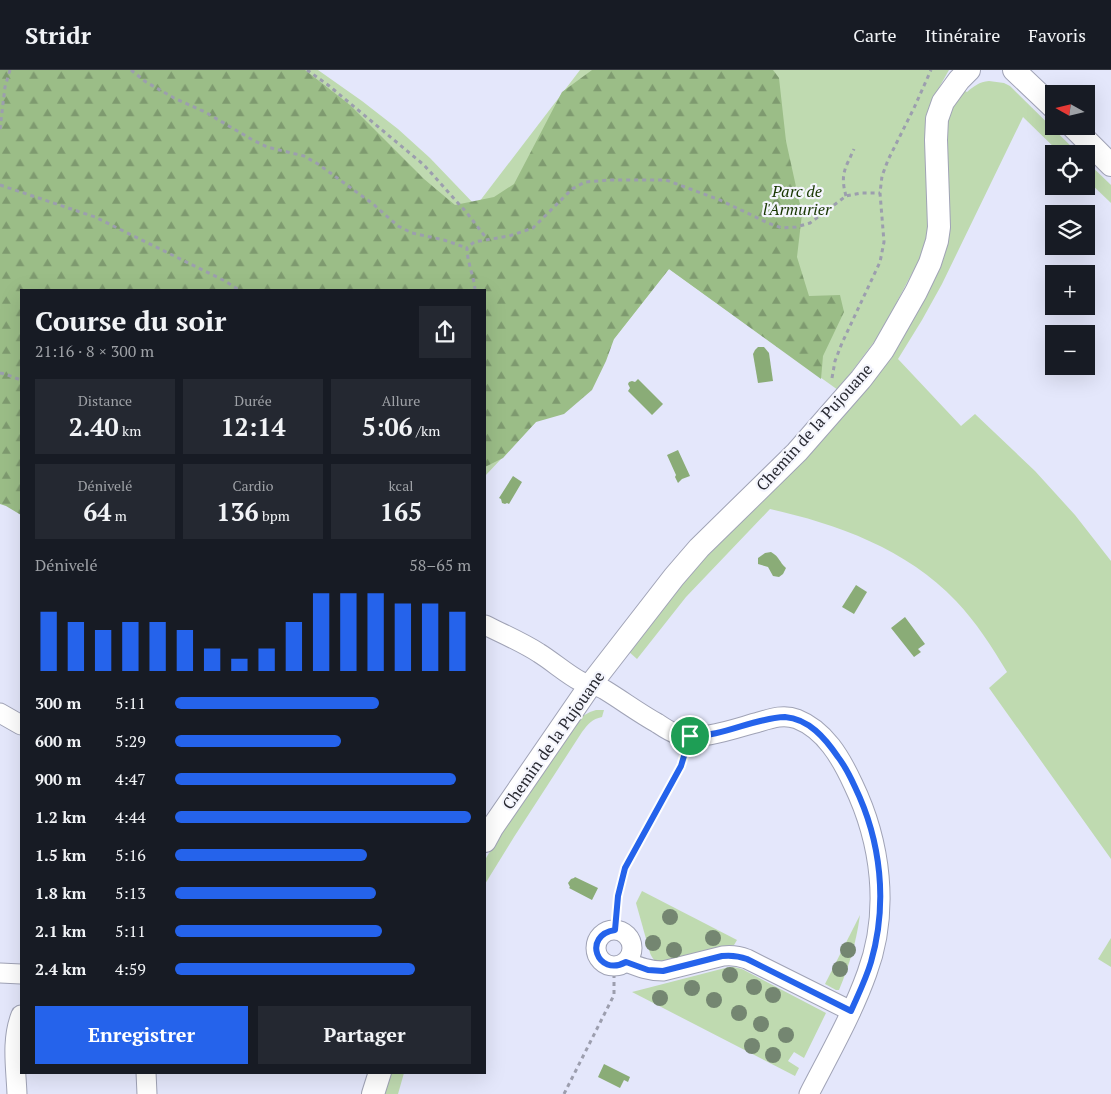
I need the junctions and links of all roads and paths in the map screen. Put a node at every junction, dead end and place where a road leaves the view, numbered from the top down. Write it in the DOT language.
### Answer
graph roads {
  1 [pos="10,70"];
  2 [pos="131,70"];
  3 [pos="307,70"];
  4 [pos="931,70"];
  5 [pos="969,70"];
  6 [pos="1014,70"];
  7 [pos="1045,99"];
  8 [pos="0,129"];
  9 [pos="1081,135"];
  10 [pos="854,149"];
  11 [pos="1111,165"];
  12 [pos="0,185"];
  13 [pos="880,193"];
  14 [pos="846,196"];
  15 [pos="487,239"];
  16 [pos="467,248"];
  17 [pos="237,289"];
  18 [pos="476,289"];
  19 [pos="0,373"];
  20 [pos="20,380"];
  21 [pos="831,382"];
  22 [pos="486,625"];
  23 [pos="591,684"];
  24 [pos="0,713"];
  25 [pos="20,724"];
  26 [pos="690,736"];
  27 [pos="487,831"];
  28 [pos="615,930"];
  29 [pos="620,964"];
  30 [pos="0,973"];
  31 [pos="20,974"];
  32 [pos="851,1011"];
  33 [pos="20,1018"];
  34 [pos="146,1074"];
  35 [pos="17,1094"];
  36 [pos="147,1094"];
  37 [pos="564,1094"];
  38 [pos="809,1094"];
  1 -- 8 [label="path"];
  2 -- 16 [label="path"];
  3 -- 15 [label="path"];
  4 -- 13 [label="path, Chemin de la Pujouane"];
  5 -- 23 [label="street, Chemin de la Pujouane"];
  6 -- 7 [label="street"];
  9 -- 11 [label="street"];
  10 -- 14 [label="path"];
  12 -- 17 [label="path"];
  13 -- 14 [label="path"];
  13 -- 21 [label="path, Chemin de la Pujouane"];
  14 -- 15 [label="path"];
  15 -- 16 [label="path"];
  16 -- 18 [label="path"];
  19 -- 20 [label="path"];
  22 -- 23 [label="street"];
  23 -- 26 [label="street"];
  23 -- 27 [label="street, Chemin de la Pujouane"];
  24 -- 25 [label="street"];
  26 -- 28 [label="path"];
  26 -- 32 [label="street"];
  28 -- 29 [label="street"];
  28 -- 29 [label="street"];
  29 -- 32 [label="street"];
  29 -- 37 [label="path"];
  30 -- 31 [label="street"];
  32 -- 38 [label="street"];
  33 -- 35 [label="street"];
  34 -- 36 [label="street"];
}
